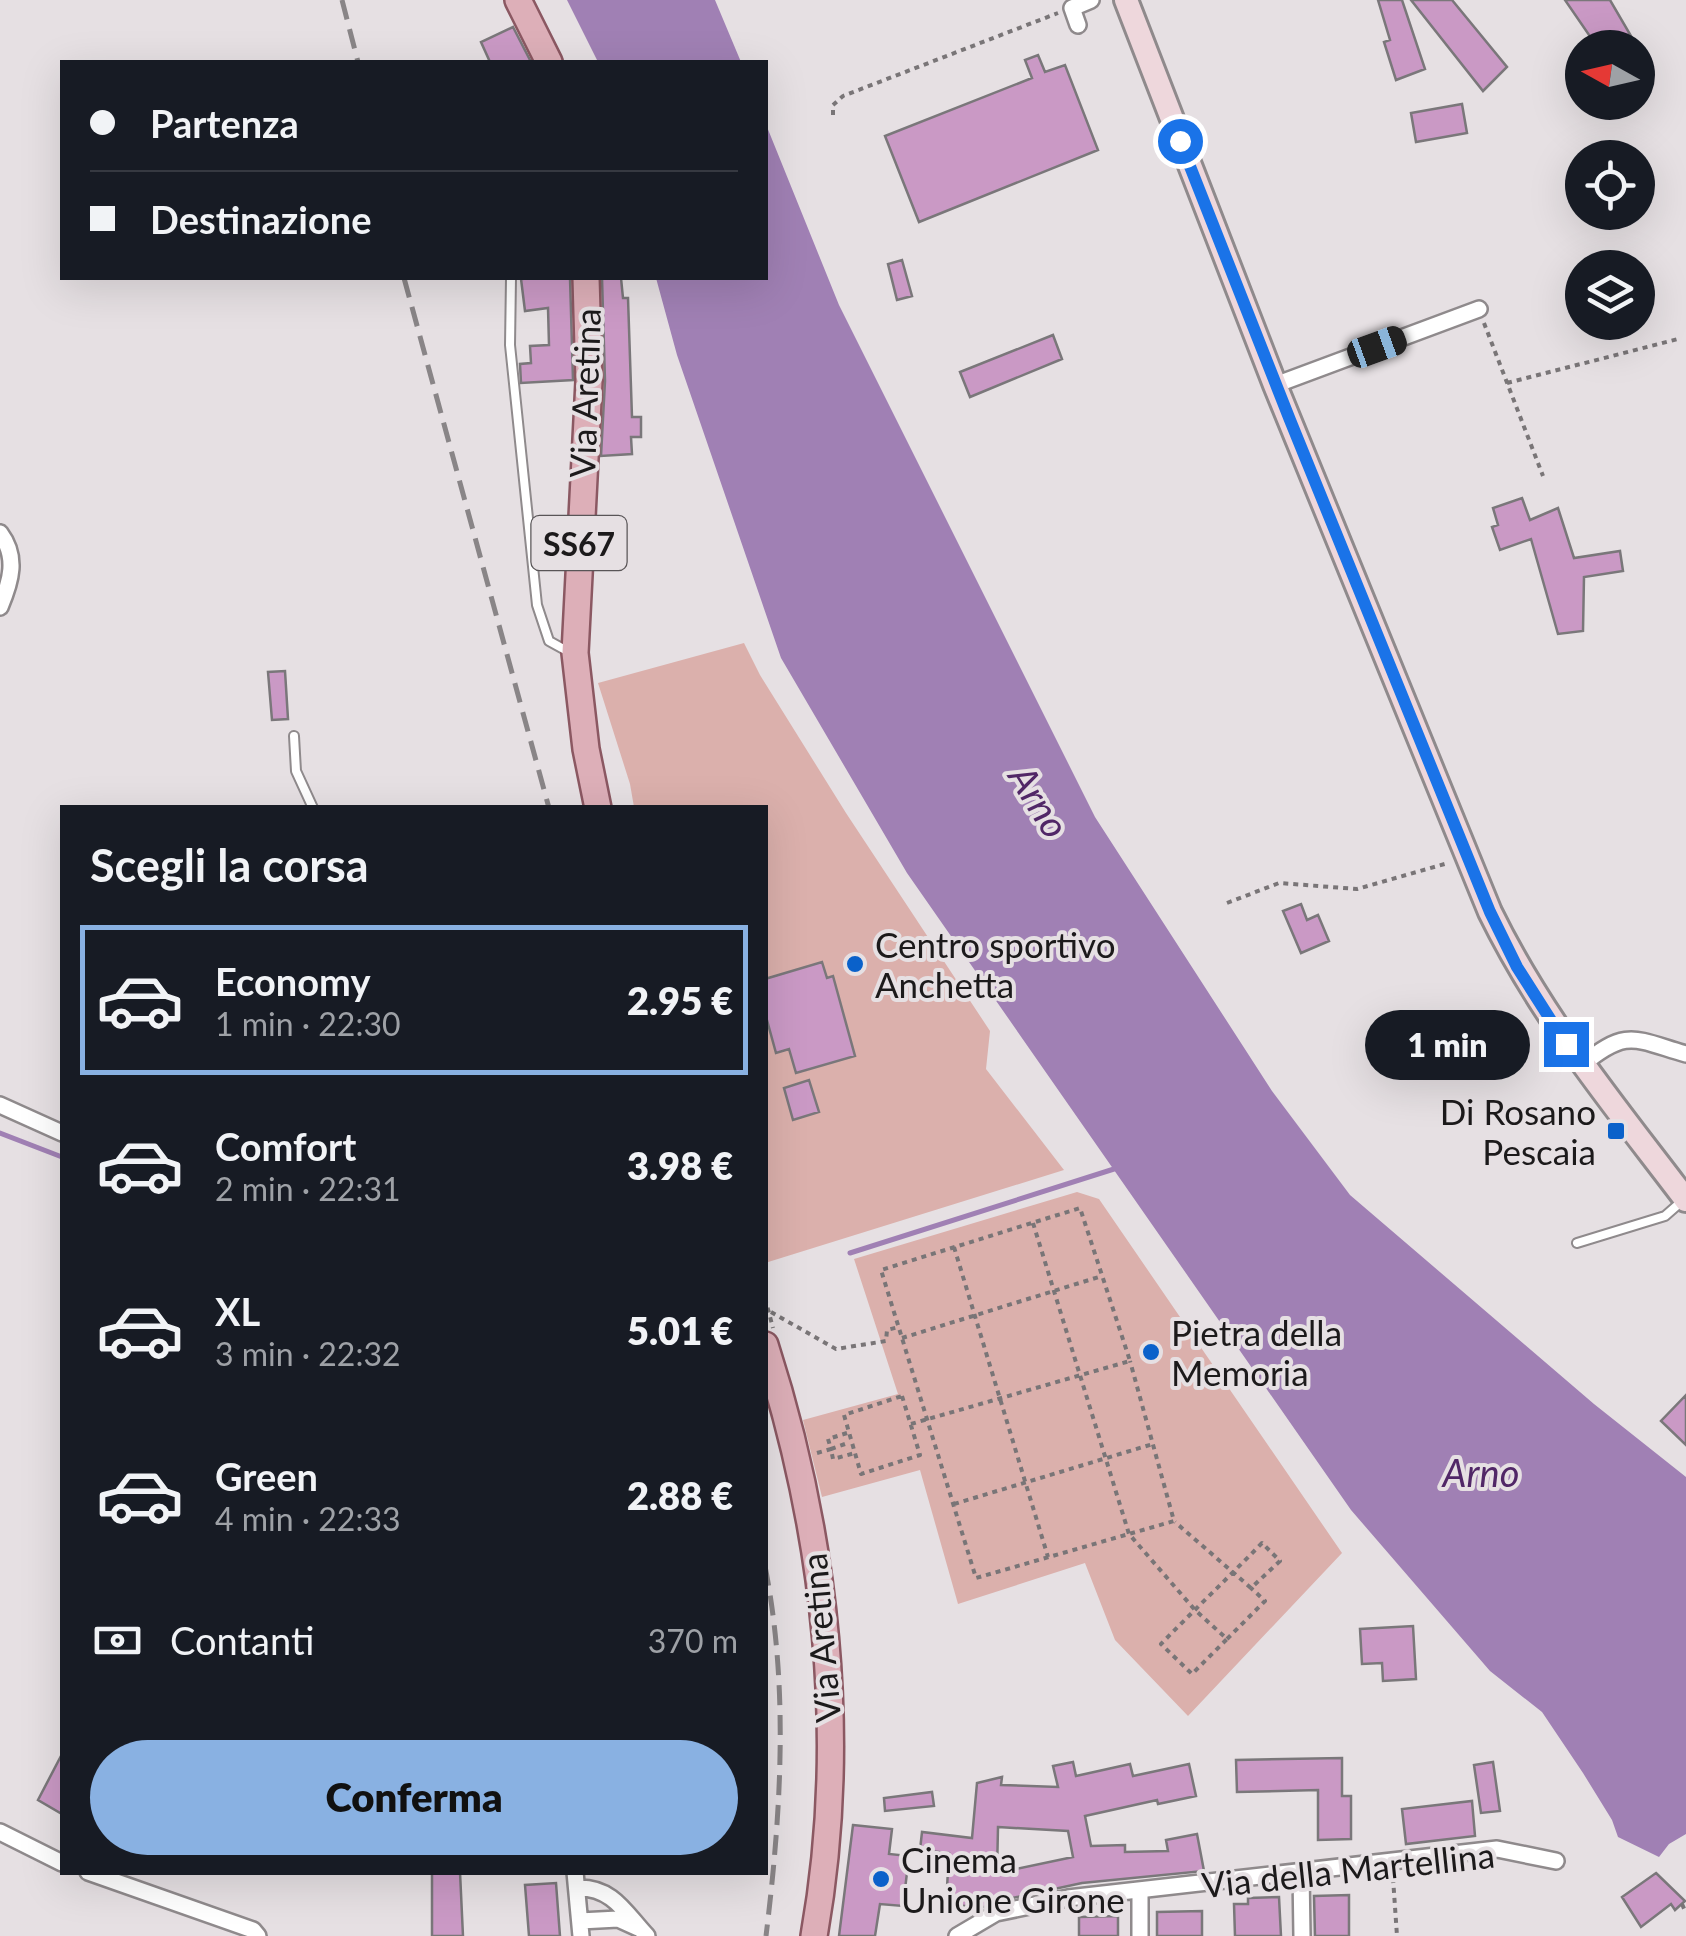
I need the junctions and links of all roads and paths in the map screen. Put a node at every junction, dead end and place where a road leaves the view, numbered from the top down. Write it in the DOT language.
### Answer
graph roads {
  1 [pos="518,0"];
  2 [pos="1091,0"];
  3 [pos="1126,0"];
  4 [pos="1072,8"];
  5 [pos="1078,25"];
  6 [pos="548,60"];
  7 [pos="833,114"];
  8 [pos="511,280"];
  9 [pos="586,280"];
  10 [pos="1479,310"];
  11 [pos="1678,339"];
  12 [pos="1508,383"];
  13 [pos="1275,385"];
  14 [pos="1543,476"];
  15 [pos="0,533"];
  16 [pos="0,607"];
  17 [pos="575,653"];
  18 [pos="294,736"];
  19 [pos="313,805"];
  20 [pos="597,805"];
  21 [pos="1467,857"];
  22 [pos="1227,903"];
  23 [pos="1686,1054"];
  24 [pos="1582,1065"];
  25 [pos="0,1105"];
  26 [pos="60,1132"];
  27 [pos="1685,1200"];
  28 [pos="1033,1223"];
  29 [pos="1576,1244"];
  30 [pos="954,1247"];
  31 [pos="1102,1276"];
  32 [pos="1054,1291"];
  33 [pos="768,1312"];
  34 [pos="974,1315"];
  35 [pos="899,1328"];
  36 [pos="902,1338"];
  37 [pos="768,1355"];
  38 [pos="1130,1361"];
  39 [pos="1080,1375"];
  40 [pos="1000,1398"];
  41 [pos="928,1419"];
  42 [pos="911,1424"];
  43 [pos="850,1432"];
  44 [pos="845,1444"];
  45 [pos="1153,1444"];
  46 [pos="831,1449"];
  47 [pos="856,1454"];
  48 [pos="1106,1458"];
  49 [pos="798,1459"];
  50 [pos="1026,1482"];
  51 [pos="954,1504"];
  52 [pos="1174,1520"];
  53 [pos="1129,1534"];
  54 [pos="1048,1557"];
  55 [pos="1234,1572"];
  56 [pos="1252,1588"];
  57 [pos="1195,1610"];
  58 [pos="1227,1639"];
  59 [pos="0,1832"];
  60 [pos="1556,1861"];
  61 [pos="60,1862"];
  62 [pos="1392,1863"];
  63 [pos="1302,1872"];
  64 [pos="97,1875"];
  65 [pos="576,1880"];
  66 [pos="1140,1892"];
  67 [pos="1682,1904"];
  68 [pos="1686,1912"];
  69 [pos="580,1928"];
  70 [pos="644,1933"];
  71 [pos="258,1936"];
  72 [pos="814,1936"];
  73 [pos="958,1936"];
  74 [pos="1140,1936"];
  75 [pos="1302,1936"];
  76 [pos="1396,1936"];
  1 -- 6 [label="main road"];
  2 -- 4 [label="street"];
  3 -- 13 [label="main road"];
  4 -- 5 [label="street"];
  4 -- 7 [label="path"];
  8 -- 17 [label="lane"];
  9 -- 17 [label="main road, Via Aretina / SS67"];
  10 -- 12 [label="path"];
  10 -- 13 [label="street"];
  11 -- 12 [label="path"];
  12 -- 14 [label="path"];
  13 -- 21 [label="main road"];
  15 -- 16 [label="street"];
  17 -- 20 [label="main road, Via Aretina / SS67"];
  18 -- 19 [label="lane"];
  21 -- 22 [label="path"];
  21 -- 24 [label="main road"];
  23 -- 24 [label="street"];
  24 -- 27 [label="main road"];
  25 -- 26 [label="street"];
  27 -- 29 [label="lane"];
  28 -- 30 [label="path"];
  28 -- 31 [label="path"];
  28 -- 32 [label="path"];
  30 -- 34 [label="path"];
  30 -- 35 [label="path"];
  31 -- 32 [label="path"];
  31 -- 38 [label="path"];
  32 -- 34 [label="path"];
  32 -- 39 [label="path"];
  33 -- 35 [label="path"];
  34 -- 36 [label="path"];
  34 -- 40 [label="path"];
  35 -- 36 [label="path"];
  36 -- 41 [label="path"];
  37 -- 49 [label="main road, Via Aretina"];
  38 -- 39 [label="path"];
  38 -- 45 [label="path"];
  39 -- 40 [label="path"];
  39 -- 48 [label="path"];
  40 -- 41 [label="path"];
  40 -- 50 [label="path"];
  41 -- 42 [label="path"];
  41 -- 51 [label="path"];
  42 -- 43 [label="path"];
  42 -- 47 [label="path"];
  43 -- 46 [label="path"];
  43 -- 47 [label="path"];
  44 -- 46 [label="path"];
  45 -- 48 [label="path"];
  45 -- 52 [label="path"];
  46 -- 47 [label="path"];
  46 -- 49 [label="path"];
  48 -- 50 [label="path"];
  48 -- 53 [label="path"];
  49 -- 72 [label="main road, Via Aretina"];
  50 -- 51 [label="path"];
  50 -- 54 [label="path"];
  51 -- 54 [label="path"];
  52 -- 53 [label="path"];
  52 -- 55 [label="path"];
  53 -- 54 [label="path"];
  53 -- 57 [label="path"];
  55 -- 56 [label="path"];
  55 -- 56 [label="path"];
  55 -- 57 [label="path"];
  56 -- 58 [label="path"];
  57 -- 58 [label="path"];
  57 -- 58 [label="path"];
  59 -- 61 [label="street"];
  60 -- 62 [label="street, Via della Martellina"];
  62 -- 63 [label="street, Via della Martellina"];
  62 -- 76 [label="path"];
  63 -- 66 [label="street, Via della Martellina"];
  63 -- 75 [label="street"];
  64 -- 71 [label="street"];
  65 -- 69 [label="street"];
  65 -- 70 [label="street"];
  66 -- 73 [label="street, Via della Martellina"];
  66 -- 74 [label="street"];
  67 -- 68 [label="path"];
  69 -- 70 [label="street"];
}
